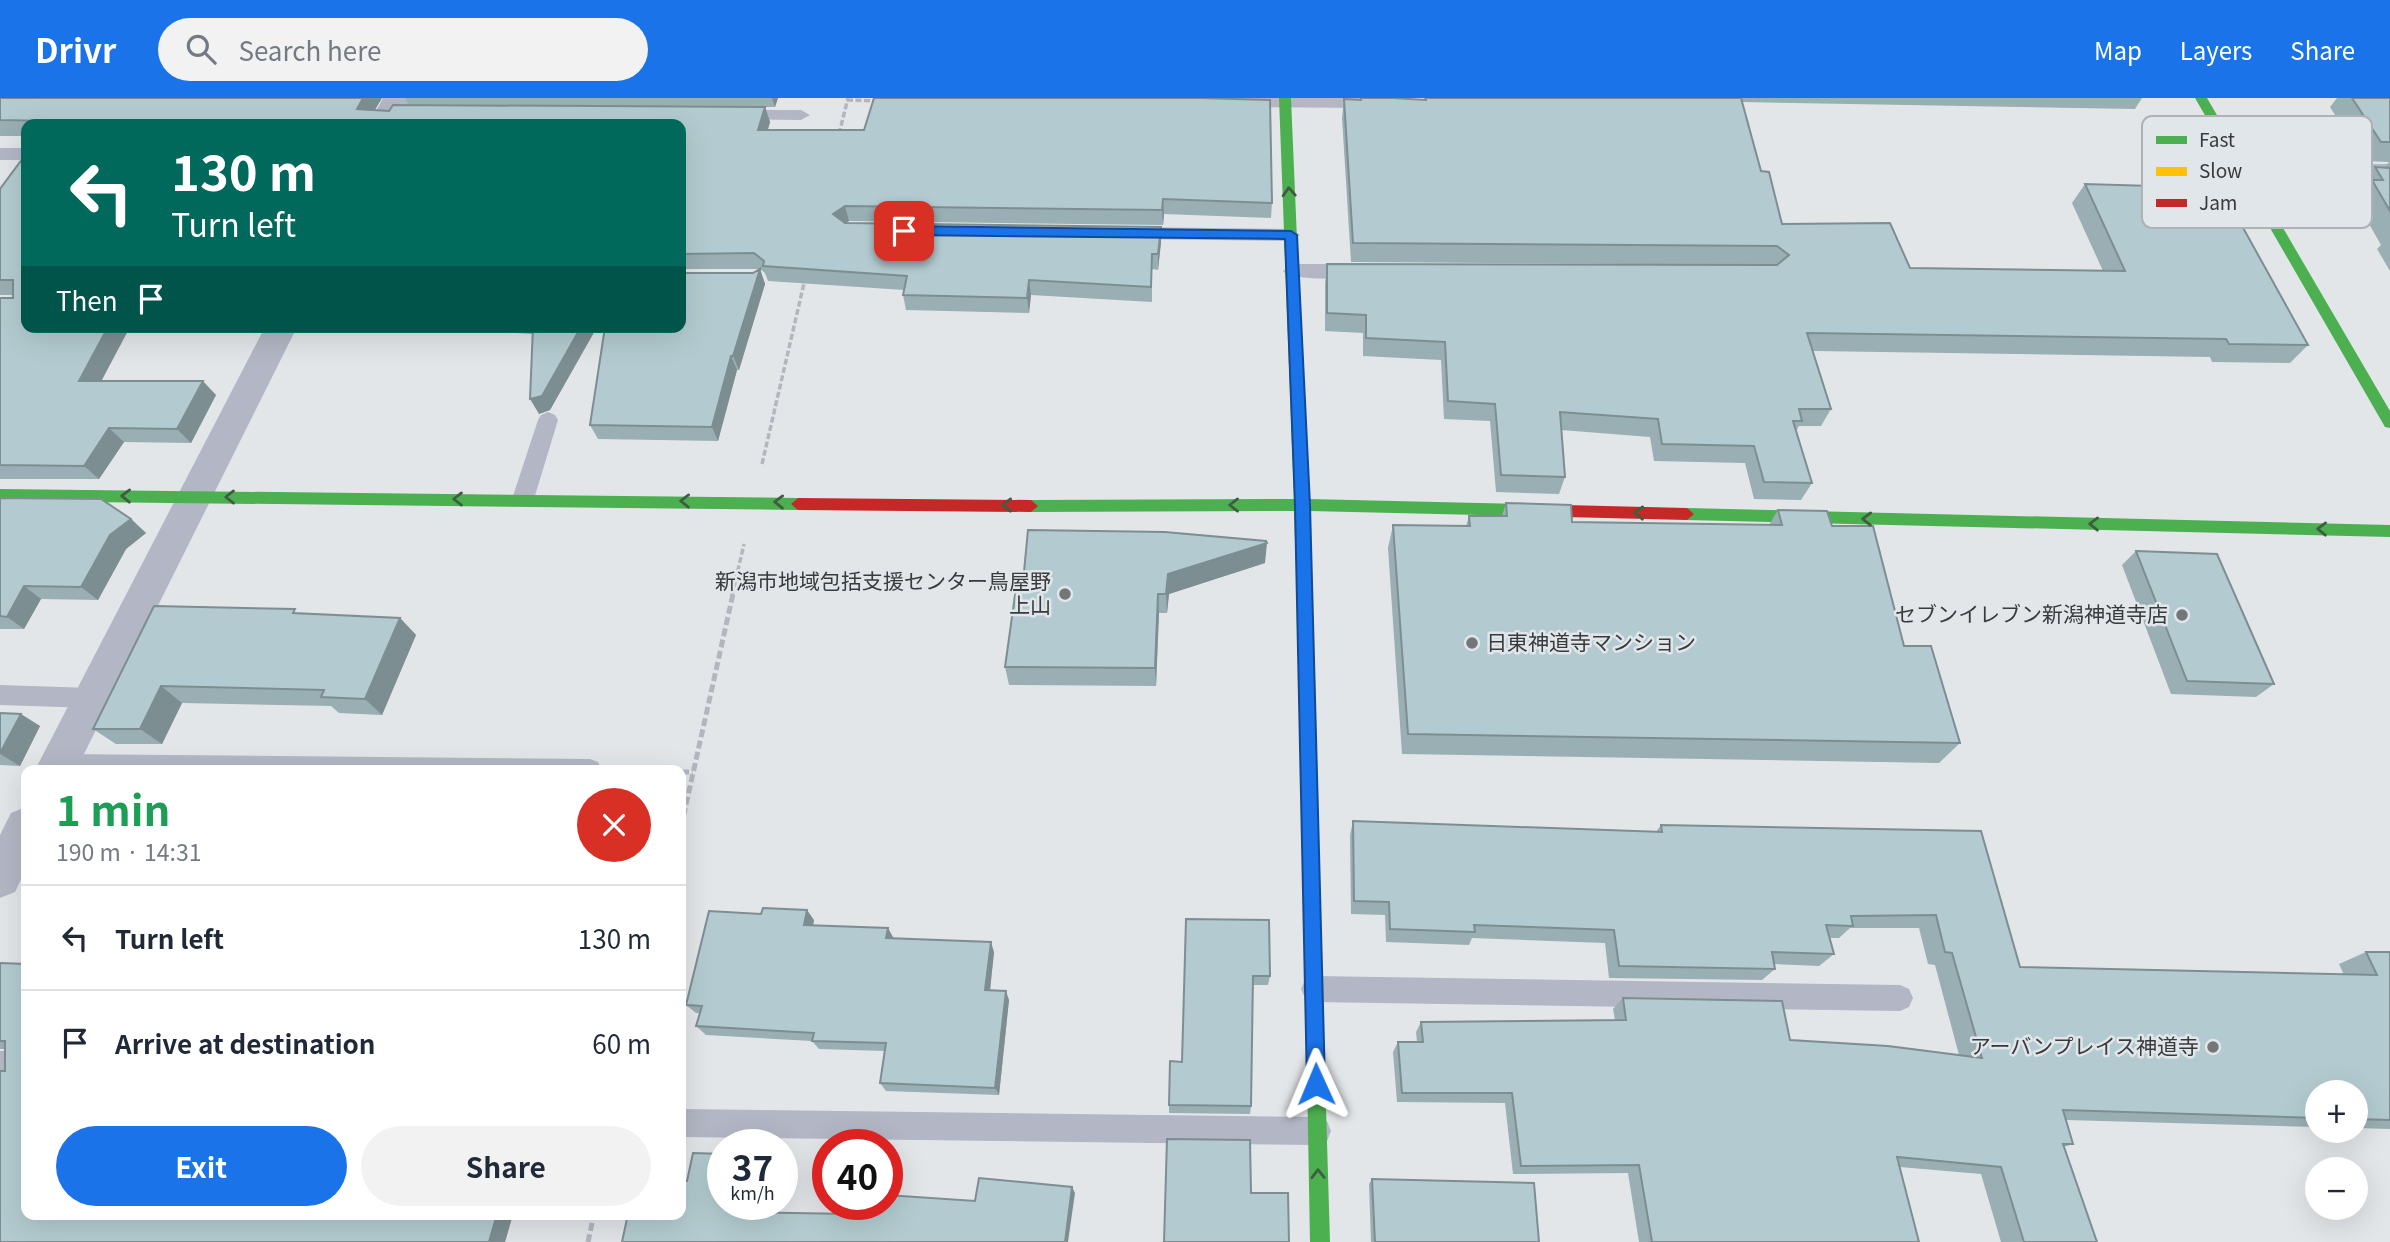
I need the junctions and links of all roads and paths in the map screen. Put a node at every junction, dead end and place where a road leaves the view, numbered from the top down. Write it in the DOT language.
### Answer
graph roads {
  1 [pos="2201,98"];
  2 [pos="847,99"];
  3 [pos="1285,100"];
  4 [pos="882,101"];
  5 [pos="1216,102"];
  6 [pos="1396,103"];
  7 [pos="719,115"];
  8 [pos="801,115"];
  9 [pos="2212,116"];
  10 [pos="838,142"];
  11 [pos="0,154"];
  12 [pos="21,154"];
  13 [pos="2372,170"];
  14 [pos="2390,170"];
  15 [pos="2278,228"];
  16 [pos="1111,233"];
  17 [pos="1291,235"];
  18 [pos="808,268"];
  19 [pos="1292,271"];
  20 [pos="1374,271"];
  21 [pos="793,279"];
  22 [pos="805,280"];
  23 [pos="278,333"];
  24 [pos="548,420"];
  25 [pos="2390,423"];
  26 [pos="0,495"];
  27 [pos="195,497"];
  28 [pos="523,499"];
  29 [pos="753,502"];
  30 [pos="1303,505"];
  31 [pos="2390,531"];
  32 [pos="0,695"];
  33 [pos="92,698"];
  34 [pos="58,765"];
  35 [pos="686,772"];
  36 [pos="693,772"];
  37 [pos="686,804"];
  38 [pos="21,836"];
  39 [pos="0,878"];
  40 [pos="1314,989"];
  41 [pos="1900,998"];
  42 [pos="0,1064"];
  43 [pos="21,1064"];
  44 [pos="686,1124"];
  45 [pos="1317,1131"];
  46 [pos="593,1220"];
  47 [pos="588,1242"];
  48 [pos="1320,1242"];
  1 -- 9 [label="street"];
  2 -- 4 [label="path"];
  2 -- 10 [label="path"];
  3 -- 5 [label="lane"];
  3 -- 6 [label="lane"];
  17 -- 3 [label="street, one-way"];
  7 -- 8 [label="lane"];
  11 -- 12 [label="lane"];
  13 -- 14 [label="lane"];
  15 -- 25 [label="street"];
  16 -- 17 [label="lane"];
  17 -- 19 [label="street"];
  18 -- 22 [label="path"];
  19 -- 20 [label="lane"];
  19 -- 30 [label="street"];
  21 -- 22 [label="path"];
  22 -- 29 [label="path"];
  23 -- 27 [label="street"];
  24 -- 28 [label="lane"];
  27 -- 26 [label="street, one-way"];
  28 -- 27 [label="street, one-way"];
  27 -- 33 [label="street"];
  29 -- 28 [label="street, one-way"];
  30 -- 29 [label="street, one-way"];
  29 -- 36 [label="path"];
  31 -- 30 [label="street, one-way"];
  30 -- 40 [label="street"];
  32 -- 33 [label="lane"];
  33 -- 34 [label="street"];
  35 -- 36 [label="path"];
  36 -- 37 [label="path"];
  38 -- 39 [label="street"];
  40 -- 41 [label="lane"];
  40 -- 45 [label="street"];
  42 -- 43 [label="lane"];
  44 -- 45 [label="lane"];
  48 -- 45 [label="street, one-way"];
  46 -- 47 [label="path"];
}
